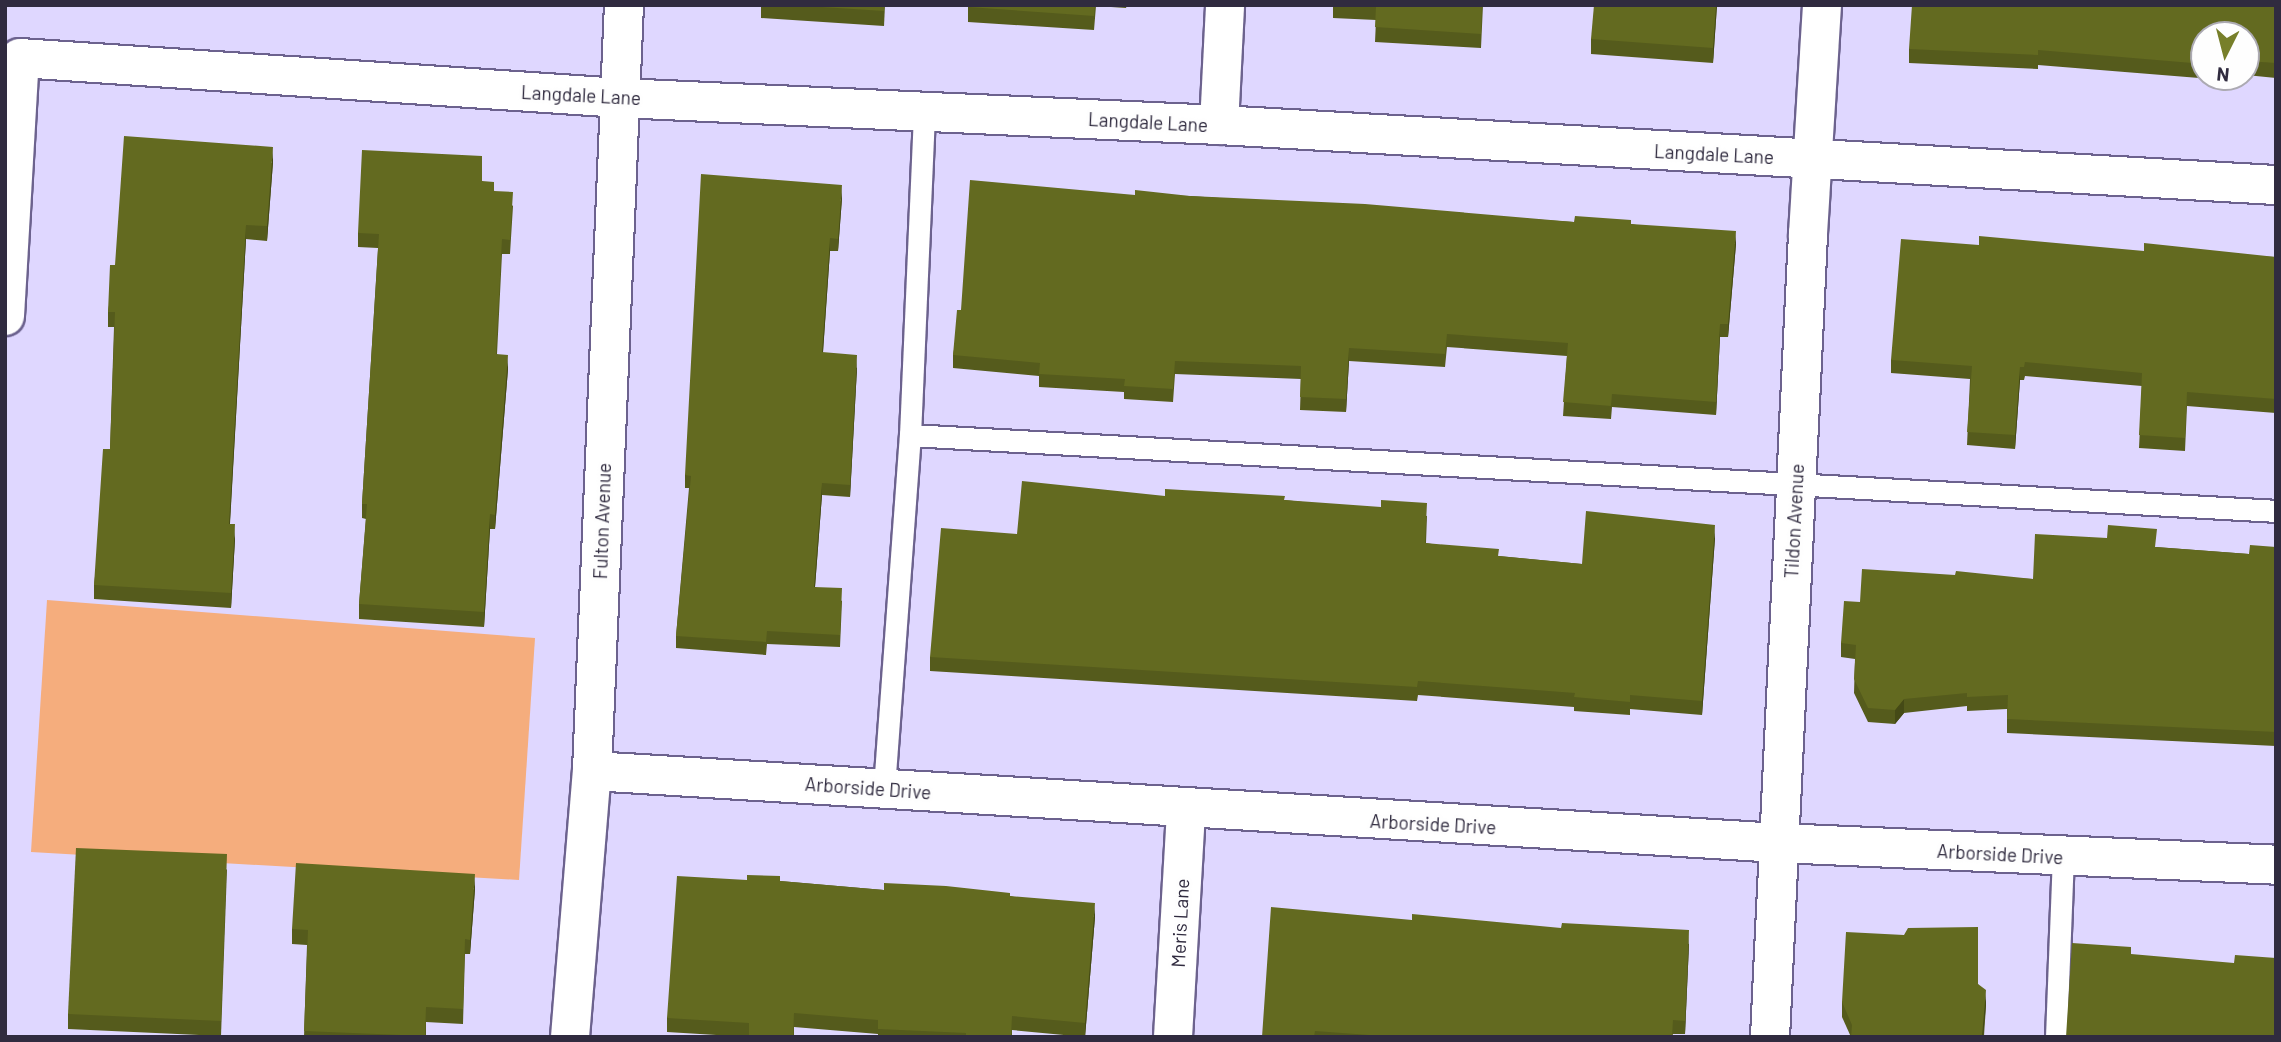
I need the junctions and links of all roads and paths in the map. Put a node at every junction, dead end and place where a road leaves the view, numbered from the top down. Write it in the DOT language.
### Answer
graph roads {
  1 [pos="624,5"];
  2 [pos="1226,5"];
  3 [pos="1822,5"];
  4 [pos="620,98"];
  5 [pos="924,111"];
  6 [pos="1219,125"];
  7 [pos="1812,159"];
  8 [pos="2276,185"];
  9 [pos="5,316"];
  10 [pos="910,435"];
  11 [pos="1796,485"];
  12 [pos="2276,511"];
  13 [pos="592,771"];
  14 [pos="884,789"];
  15 [pos="1186,810"];
  16 [pos="1779,843"];
  17 [pos="2063,857"];
  18 [pos="2276,865"];
  19 [pos="570,1037"];
  20 [pos="1173,1037"];
  21 [pos="1770,1037"];
  22 [pos="2056,1037"];
  1 -- 4 [label="street, Fulton Avenue"];
  2 -- 6 [label="street"];
  3 -- 7 [label="street, Tildon Avenue"];
  4 -- 5 [label="street, Langdale Lane"];
  4 -- 9 [label="street, Langdale Lane"];
  4 -- 13 [label="street, Fulton Avenue"];
  5 -- 6 [label="street, Langdale Lane"];
  5 -- 10 [label="lane"];
  6 -- 7 [label="street, Langdale Lane"];
  7 -- 8 [label="street, Langdale Lane"];
  7 -- 11 [label="street, Tildon Avenue"];
  10 -- 11 [label="lane"];
  10 -- 14 [label="lane"];
  11 -- 12 [label="lane"];
  11 -- 16 [label="street, Tildon Avenue"];
  13 -- 14 [label="street, Arborside Drive"];
  13 -- 19 [label="street, Fulton Avenue"];
  14 -- 15 [label="street, Arborside Drive"];
  15 -- 16 [label="street, Arborside Drive"];
  15 -- 20 [label="street, Meris Lane"];
  16 -- 17 [label="street, Arborside Drive"];
  16 -- 21 [label="street, Tildon Avenue"];
  17 -- 18 [label="street, Arborside Drive"];
  17 -- 22 [label="lane"];
}
